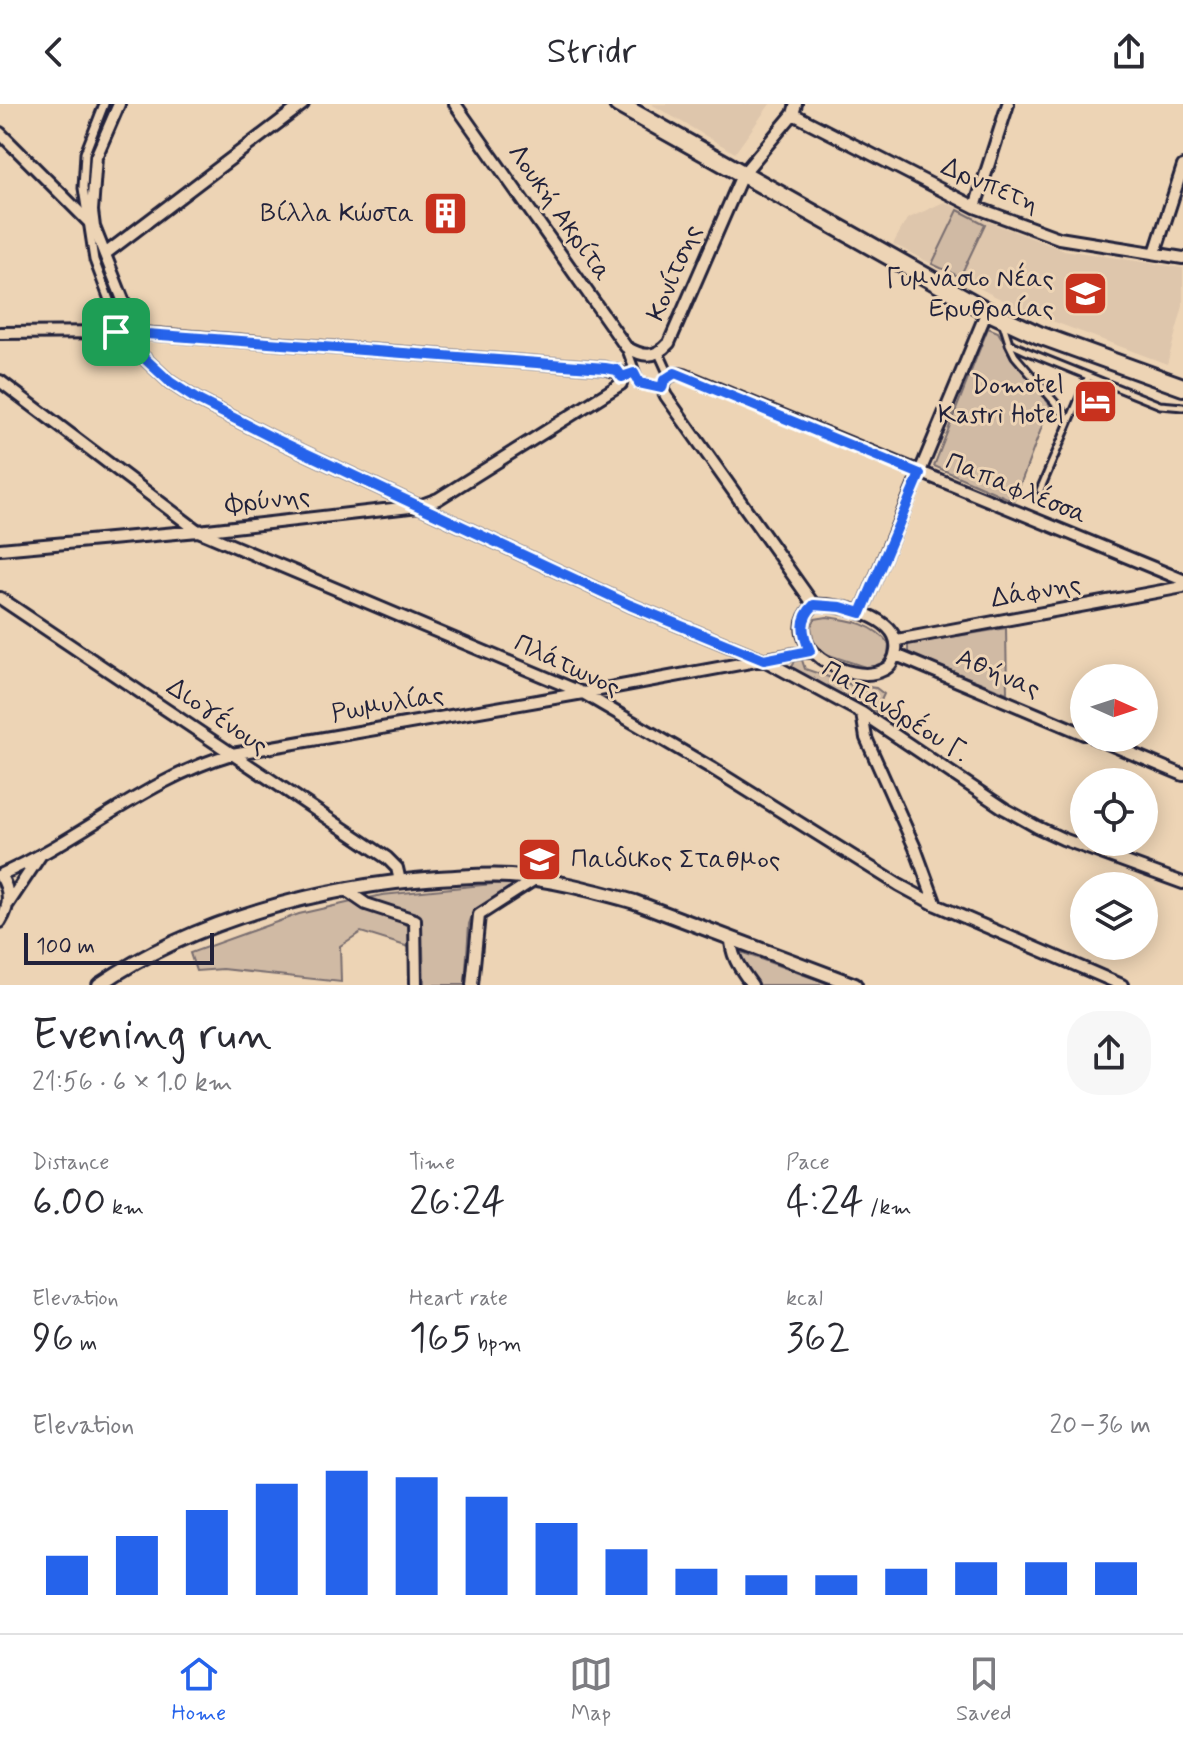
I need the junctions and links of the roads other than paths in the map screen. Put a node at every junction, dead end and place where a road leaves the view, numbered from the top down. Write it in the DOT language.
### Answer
graph roads {
  1 [pos="104,104"];
  2 [pos="119,104"];
  3 [pos="303,104"];
  4 [pos="455,104"];
  5 [pos="618,104"];
  6 [pos="1008,104"];
  7 [pos="794,109"];
  8 [pos="0,133"];
  9 [pos="1183,166"];
  10 [pos="742,175"];
  11 [pos="975,207"];
  12 [pos="90,224"];
  13 [pos="1155,253"];
  14 [pos="105,254"];
  15 [pos="1183,258"];
  16 [pos="128,310"];
  17 [pos="995,315"];
  18 [pos="116,332"];
  19 [pos="0,333"];
  20 [pos="147,334"];
  21 [pos="1009,343"];
  22 [pos="626,347"];
  23 [pos="659,353"];
  24 [pos="142,355"];
  25 [pos="634,373"];
  26 [pos="669,375"];
  27 [pos="622,377"];
  28 [pos="1088,378"];
  29 [pos="0,381"];
  30 [pos="1183,387"];
  31 [pos="662,388"];
  32 [pos="1183,407"];
  33 [pos="1070,420"];
  34 [pos="920,474"];
  35 [pos="1040,490"];
  36 [pos="419,506"];
  37 [pos="198,531"];
  38 [pos="0,549"];
  39 [pos="1183,580"];
  40 [pos="1183,587"];
  41 [pos="0,598"];
  42 [pos="814,605"];
  43 [pos="861,613"];
  44 [pos="897,640"];
  45 [pos="810,651"];
  46 [pos="896,655"];
  47 [pos="764,660"];
  48 [pos="583,693"];
  49 [pos="862,713"];
  50 [pos="1070,728"];
  51 [pos="1128,752"];
  52 [pos="232,754"];
  53 [pos="1183,775"];
  54 [pos="41,854"];
  55 [pos="0,875"];
  56 [pos="535,879"];
  57 [pos="400,881"];
  58 [pos="1183,883"];
  59 [pos="347,891"];
  60 [pos="8,904"];
  61 [pos="936,905"];
  62 [pos="0,922"];
  63 [pos="731,938"];
  64 [pos="99,985"];
  65 [pos="416,985"];
  66 [pos="472,985"];
  67 [pos="752,985"];
  68 [pos="855,985"];
  69 [pos="1122,985"];
  1 -- 12 [label="street"];
  2 -- 12 [label="street"];
  3 -- 14 [label="street"];
  4 -- 22 [label="street, Λουκή Ακρίτα"];
  5 -- 10 [label="main road"];
  6 -- 11 [label="street"];
  7 -- 10 [label="street, Κονίτσης"];
  7 -- 11 [label="street, Δρνπετη"];
  8 -- 12 [label="street"];
  9 -- 13 [label="street"];
  10 -- 17 [label="main road"];
  10 -- 23 [label="street, Κονίτσης"];
  11 -- 13 [label="street, Δρνπετη"];
  12 -- 14 [label="street"];
  12 -- 18 [label="street"];
  13 -- 15 [label="street, Δρνπετη"];
  14 -- 16 [label="street"];
  16 -- 18 [label="street"];
  16 -- 20 [label="street"];
  17 -- 21 [label="lane"];
  17 -- 30 [label="main road"];
  17 -- 34 [label="street"];
  18 -- 19 [label="street"];
  18 -- 24 [label="street, Παπανδρέου Γ."];
  20 -- 24 [label="street"];
  20 -- 27 [label="street"];
  21 -- 28 [label="lane"];
  21 -- 33 [label="lane"];
  22 -- 23 [label="street, Κονίτσης"];
  22 -- 25 [label="street"];
  23 -- 26 [label="street"];
  24 -- 36 [label="street, Παπανδρέου Γ."];
  25 -- 27 [label="street"];
  25 -- 31 [label="street"];
  26 -- 31 [label="street"];
  26 -- 34 [label="street, Παπαφλέσσα"];
  27 -- 36 [label="street, Φρύνης"];
  28 -- 32 [label="lane"];
  28 -- 33 [label="lane"];
  29 -- 37 [label="street, Πλάτωνος"];
  31 -- 42 [label="street"];
  33 -- 35 [label="lane"];
  34 -- 39 [label="street, Παπαφλέσσα"];
  34 -- 43 [label="street"];
  36 -- 37 [label="street, Φρύνης"];
  36 -- 47 [label="street, Παπανδρέου Γ."];
  37 -- 38 [label="street, Φρύνης"];
  37 -- 48 [label="street, Πλάτωνος"];
  40 -- 44 [label="street, Δάφνης"];
  41 -- 52 [label="street, Διογένους"];
  42 -- 43 [label="street"];
  42 -- 45 [label="street"];
  43 -- 44 [label="street"];
  44 -- 46 [label="street"];
  45 -- 46 [label="street"];
  45 -- 47 [label="street, Ρωμυλίας"];
  46 -- 50 [label="street, Αθήνας"];
  47 -- 48 [label="street, Ρωμυλίας"];
  47 -- 49 [label="street, Παπανδρέου Γ."];
  48 -- 52 [label="street, Ρωμυλίας"];
  48 -- 61 [label="street, Πλάτωνος"];
  49 -- 58 [label="street, Παπανδρέου Γ."];
  49 -- 61 [label="street"];
  51 -- 53 [label="street"];
  52 -- 54 [label="street, Ρωμυλίας"];
  52 -- 57 [label="street, Διογένους"];
  54 -- 55 [label="street, Ρωμυλίας"];
  54 -- 60 [label="street, Ρωμυλίας"];
  55 -- 60 [label="street"];
  56 -- 57 [label="street"];
  56 -- 63 [label="street"];
  56 -- 66 [label="street"];
  57 -- 59 [label="street"];
  59 -- 64 [label="street"];
  59 -- 65 [label="street"];
  60 -- 62 [label="street, Ρωμυλίας"];
  61 -- 69 [label="street, Πλάτωνος"];
  63 -- 67 [label="street"];
  63 -- 68 [label="street"];
}
